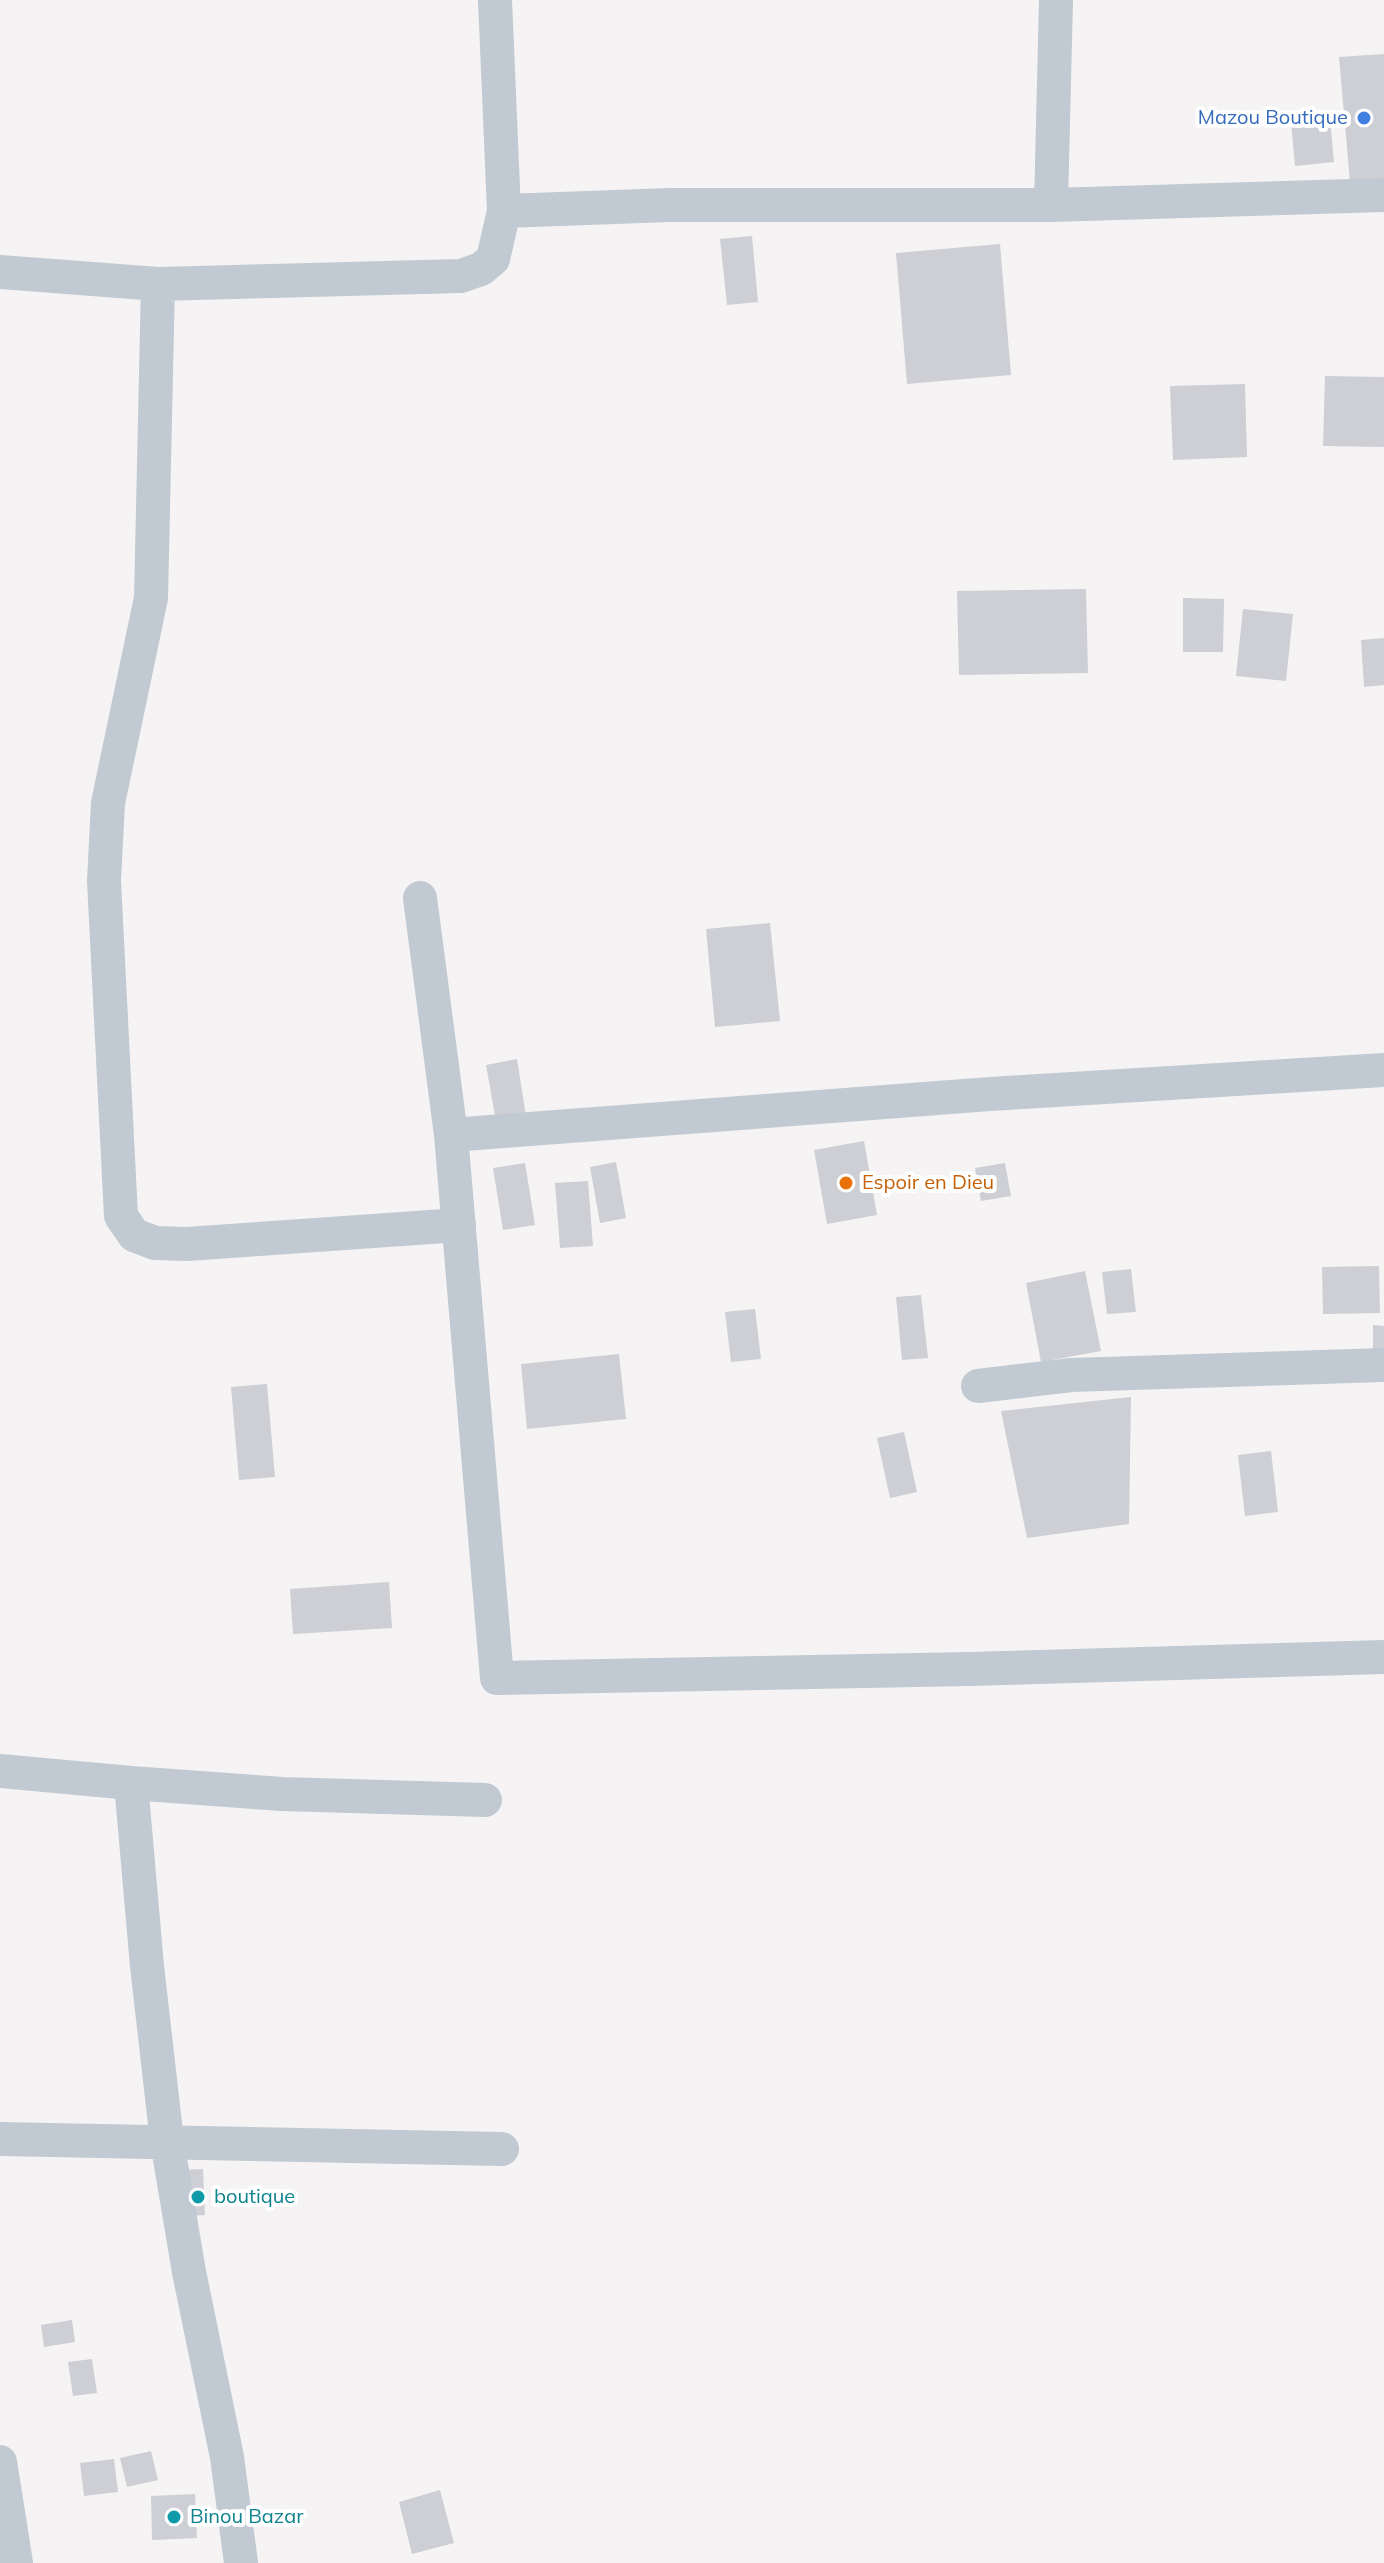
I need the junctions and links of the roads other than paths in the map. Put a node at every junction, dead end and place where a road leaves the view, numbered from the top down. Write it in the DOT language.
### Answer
graph roads {
  1 [pos="495,0"];
  2 [pos="1049,0"];
  3 [pos="1056,0"];
  4 [pos="1384,195"];
  5 [pos="1051,205"];
  6 [pos="504,211"];
  7 [pos="0,272"];
  8 [pos="158,284"];
  9 [pos="420,898"];
  10 [pos="1384,1070"];
  11 [pos="451,1135"];
  12 [pos="459,1225"];
  13 [pos="1384,1365"];
  14 [pos="978,1386"];
  15 [pos="1384,1657"];
  16 [pos="0,1771"];
  17 [pos="131,1783"];
  18 [pos="485,1800"];
  19 [pos="0,2139"];
  20 [pos="167,2141"];
  21 [pos="502,2149"];
  22 [pos="0,2462"];
  23 [pos="16,2563"];
  24 [pos="241,2563"];
  1 -- 6 [label="street"];
  2 -- 5 [label="street"];
  3 -- 5 [label="street"];
  4 -- 5 [label="street"];
  5 -- 6 [label="street"];
  6 -- 8 [label="street"];
  7 -- 8 [label="street"];
  8 -- 12 [label="street"];
  9 -- 11 [label="street"];
  10 -- 11 [label="street"];
  11 -- 12 [label="street"];
  12 -- 15 [label="street"];
  13 -- 14 [label="street"];
  16 -- 17 [label="street"];
  17 -- 18 [label="street"];
  17 -- 20 [label="street"];
  19 -- 20 [label="street"];
  20 -- 21 [label="street"];
  20 -- 24 [label="street"];
  22 -- 23 [label="street"];
}
